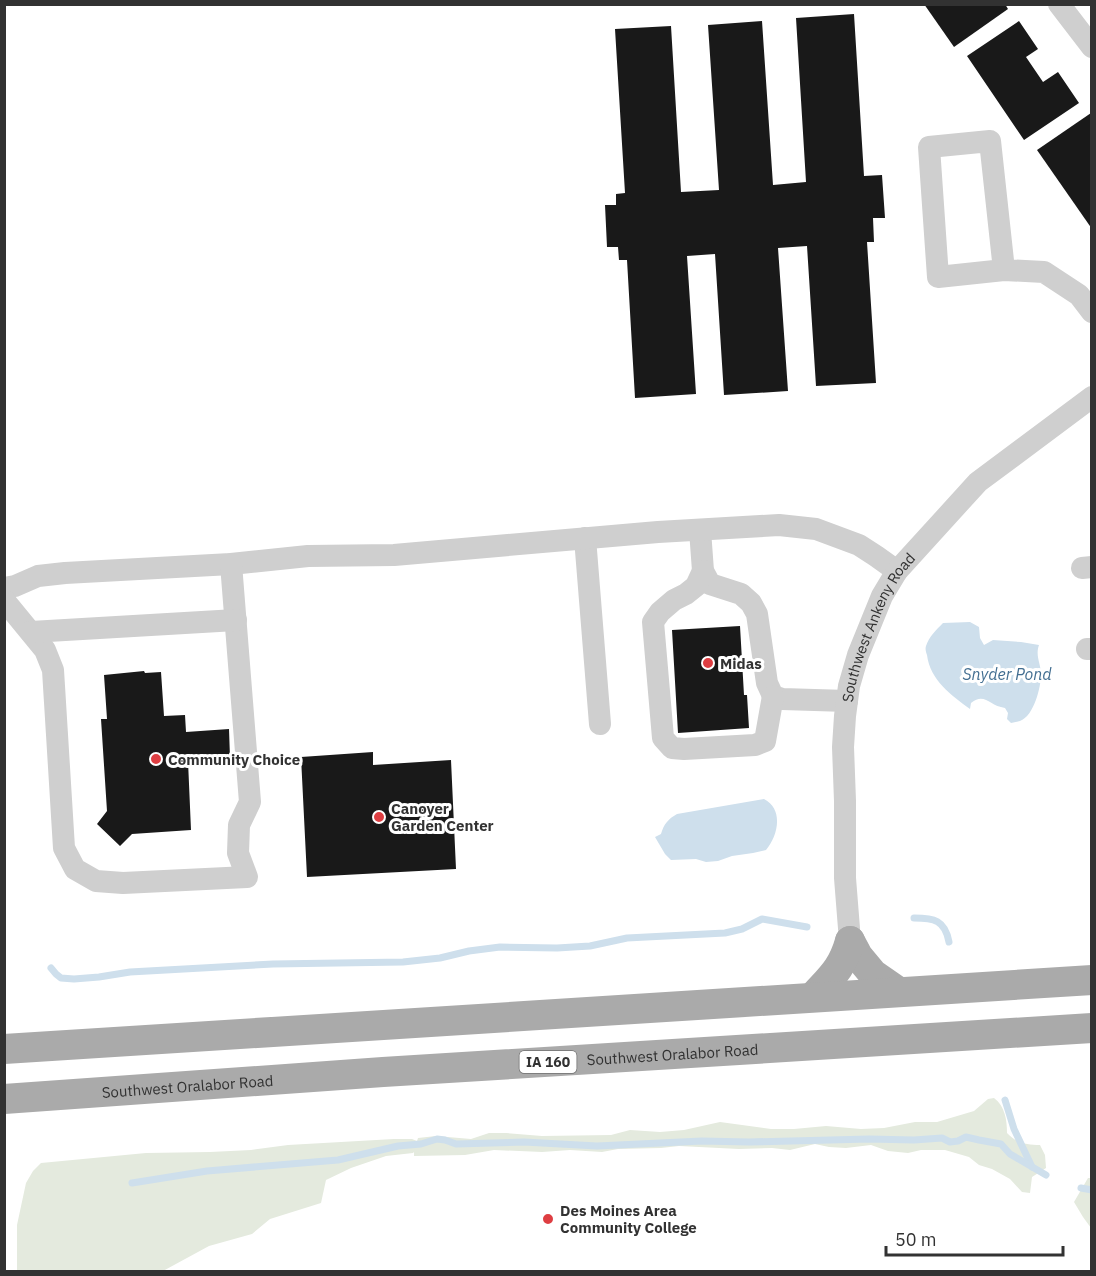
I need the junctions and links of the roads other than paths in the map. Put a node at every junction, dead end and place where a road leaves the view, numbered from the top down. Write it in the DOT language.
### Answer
graph roads {
  1 [pos="1059,4"];
  2 [pos="1092,47"];
  3 [pos="1004,270"];
  4 [pos="1092,312"];
  5 [pos="1092,397"];
  6 [pos="700,530"];
  7 [pos="585,538"];
  8 [pos="231,564"];
  9 [pos="703,571"];
  10 [pos="897,571"];
  11 [pos="4,588"];
  12 [pos="4,600"];
  13 [pos="236,620"];
  14 [pos="31,632"];
  15 [pos="773,696"];
  16 [pos="847,701"];
  17 [pos="600,724"];
  18 [pos="850,941"];
  19 [pos="1092,980"];
  20 [pos="899,992"];
  21 [pos="813,997"];
  22 [pos="1092,1028"];
  23 [pos="4,1048"];
  24 [pos="35,1096"];
  25 [pos="4,1099"];
  26 [pos="4,1117"];
  1 -- 2 [label="street"];
  3 -- 3 [label="street"];
  3 -- 4 [label="street"];
  5 -- 10 [label="street, Southwest Ankeny Road"];
  6 -- 7 [label="street"];
  6 -- 9 [label="street"];
  6 -- 10 [label="street"];
  7 -- 8 [label="street"];
  7 -- 17 [label="street"];
  8 -- 11 [label="street"];
  8 -- 13 [label="street"];
  9 -- 15 [label="street"];
  9 -- 15 [label="street"];
  10 -- 16 [label="street, Southwest Ankeny Road"];
  12 -- 14 [label="street"];
  13 -- 14 [label="street"];
  13 -- 14 [label="street"];
  15 -- 16 [label="street"];
  16 -- 18 [label="street, Southwest Ankeny Road"];
  18 -- 20 [label="main road"];
  18 -- 21 [label="main road"];
  19 -- 20 [label="main road"];
  20 -- 21 [label="main road"];
  21 -- 23 [label="main road"];
  22 -- 24 [label="main road, Southwest Oralabor Road / IA 160"];
  24 -- 25 [label="main road, Southwest Oralabor Road / IA 160"];
  24 -- 26 [label="main road"];
}
